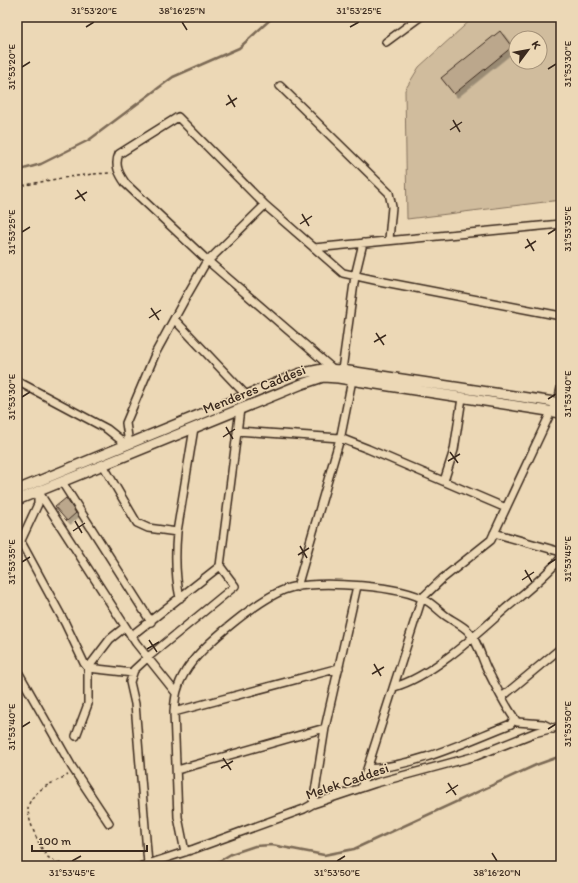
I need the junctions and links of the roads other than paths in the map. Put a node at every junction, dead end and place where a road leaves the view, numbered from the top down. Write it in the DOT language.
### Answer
graph roads {
  1 [pos="420,17"];
  2 [pos="386,42"];
  3 [pos="280,86"];
  4 [pos="265,204"];
  5 [pos="561,224"];
  6 [pos="389,240"];
  7 [pos="363,242"];
  8 [pos="314,248"];
  9 [pos="208,261"];
  10 [pos="355,276"];
  11 [pos="561,316"];
  12 [pos="174,319"];
  13 [pos="332,369"];
  14 [pos="342,370"];
  15 [pos="352,380"];
  16 [pos="17,381"];
  17 [pos="561,388"];
  18 [pos="246,395"];
  19 [pos="462,398"];
  20 [pos="560,403"];
  21 [pos="240,409"];
  22 [pos="551,412"];
  23 [pos="561,413"];
  24 [pos="194,428"];
  25 [pos="237,431"];
  26 [pos="340,438"];
  27 [pos="128,445"];
  28 [pos="103,465"];
  29 [pos="444,481"];
  30 [pos="62,482"];
  31 [pos="17,490"];
  32 [pos="38,491"];
  33 [pos="17,500"];
  34 [pos="506,508"];
  35 [pos="177,532"];
  36 [pos="494,533"];
  37 [pos="21,542"];
  38 [pos="17,549"];
  39 [pos="561,552"];
  40 [pos="561,558"];
  41 [pos="220,566"];
  42 [pos="358,586"];
  43 [pos="297,587"];
  44 [pos="180,598"];
  45 [pos="422,598"];
  46 [pos="151,622"];
  47 [pos="125,627"];
  48 [pos="131,636"];
  49 [pos="473,638"];
  50 [pos="561,648"];
  51 [pos="147,658"];
  52 [pos="88,668"];
  53 [pos="339,668"];
  54 [pos="17,670"];
  55 [pos="133,673"];
  56 [pos="394,687"];
  57 [pos="176,693"];
  58 [pos="502,697"];
  59 [pos="174,712"];
  60 [pos="514,718"];
  61 [pos="561,726"];
  62 [pos="325,728"];
  63 [pos="553,729"];
  64 [pos="76,736"];
  65 [pos="367,769"];
  66 [pos="177,770"];
  67 [pos="361,788"];
  68 [pos="313,804"];
  69 [pos="109,823"];
  70 [pos="185,852"];
  71 [pos="145,865"];
  1 -- 2 [label="street"];
  3 -- 6 [label="street"];
  4 -- 8 [label="street"];
  4 -- 9 [label="street"];
  4 -- 9 [label="street"];
  5 -- 6 [label="street"];
  6 -- 7 [label="street"];
  7 -- 8 [label="street"];
  7 -- 10 [label="street"];
  8 -- 10 [label="street"];
  9 -- 12 [label="street"];
  9 -- 13 [label="street"];
  10 -- 11 [label="street"];
  10 -- 14 [label="street"];
  12 -- 18 [label="street"];
  12 -- 27 [label="street"];
  13 -- 14 [label="main road, Menderes Caddesi"];
  13 -- 18 [label="main road, Menderes Caddesi"];
  14 -- 20 [label="main road, Menderes Caddesi"];
  15 -- 19 [label="main road, Menderes Caddesi"];
  15 -- 21 [label="main road, Menderes Caddesi"];
  15 -- 26 [label="street"];
  16 -- 27 [label="street"];
  17 -- 20 [label="street"];
  18 -- 27 [label="main road, Menderes Caddesi"];
  19 -- 22 [label="main road, Menderes Caddesi"];
  19 -- 29 [label="street"];
  20 -- 22 [label="street"];
  21 -- 24 [label="main road, Menderes Caddesi"];
  21 -- 25 [label="street"];
  22 -- 23 [label="main road, Menderes Caddesi"];
  22 -- 34 [label="street"];
  24 -- 28 [label="main road, Menderes Caddesi"];
  24 -- 35 [label="street"];
  25 -- 26 [label="street"];
  25 -- 41 [label="street"];
  26 -- 29 [label="street"];
  26 -- 43 [label="street"];
  27 -- 31 [label="main road, Menderes Caddesi"];
  28 -- 30 [label="main road, Menderes Caddesi"];
  28 -- 35 [label="street"];
  29 -- 34 [label="street"];
  30 -- 32 [label="main road, Menderes Caddesi"];
  30 -- 46 [label="street"];
  32 -- 33 [label="main road, Menderes Caddesi"];
  32 -- 37 [label="street"];
  32 -- 47 [label="street"];
  34 -- 36 [label="street"];
  35 -- 44 [label="street"];
  36 -- 39 [label="street"];
  36 -- 45 [label="street"];
  37 -- 38 [label="street"];
  37 -- 52 [label="street"];
  40 -- 49 [label="street"];
  41 -- 44 [label="street"];
  41 -- 51 [label="street"];
  42 -- 43 [label="street"];
  42 -- 45 [label="street"];
  42 -- 53 [label="street"];
  43 -- 57 [label="street"];
  44 -- 46 [label="street"];
  45 -- 49 [label="street"];
  45 -- 56 [label="street"];
  46 -- 48 [label="street"];
  47 -- 48 [label="street"];
  47 -- 52 [label="street"];
  48 -- 51 [label="street"];
  49 -- 56 [label="street"];
  49 -- 58 [label="street"];
  50 -- 58 [label="street"];
  51 -- 55 [label="street"];
  51 -- 57 [label="street"];
  52 -- 55 [label="street"];
  52 -- 64 [label="street"];
  53 -- 59 [label="street"];
  53 -- 62 [label="street"];
  54 -- 69 [label="street"];
  55 -- 71 [label="street"];
  56 -- 65 [label="street"];
  57 -- 59 [label="street"];
  58 -- 60 [label="street"];
  59 -- 66 [label="street"];
  60 -- 63 [label="street"];
  60 -- 65 [label="street"];
  61 -- 63 [label="street, Melek Caddesi"];
  62 -- 66 [label="street"];
  62 -- 68 [label="street"];
  63 -- 67 [label="street, Melek Caddesi"];
  65 -- 67 [label="street"];
  66 -- 70 [label="street"];
  67 -- 68 [label="street, Melek Caddesi"];
  68 -- 70 [label="street, Melek Caddesi"];
  70 -- 71 [label="street, Melek Caddesi"];
}
